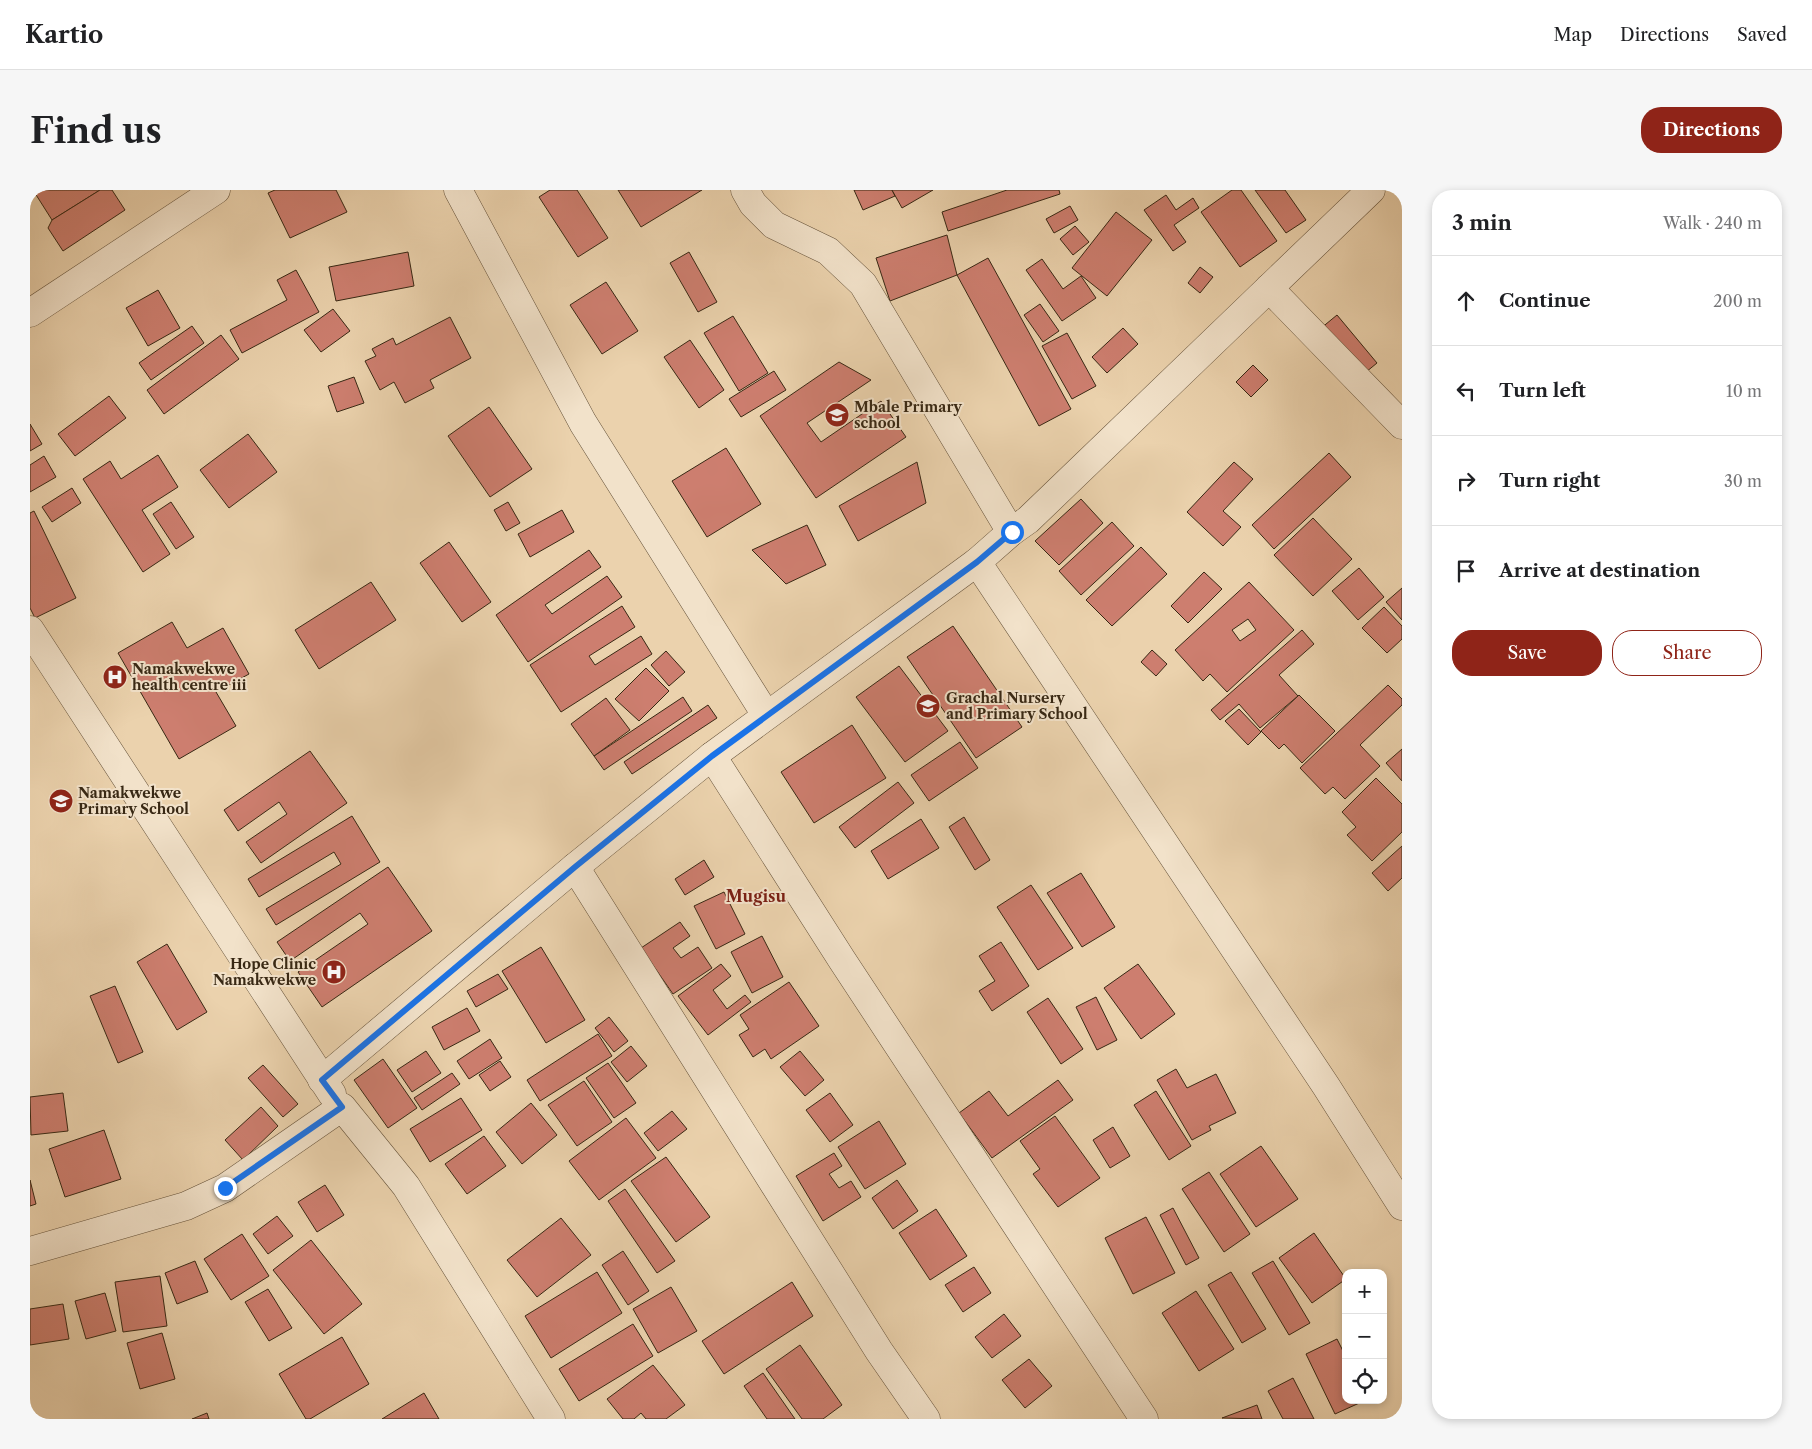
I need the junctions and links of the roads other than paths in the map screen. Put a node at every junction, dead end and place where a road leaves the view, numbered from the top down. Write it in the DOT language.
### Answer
graph roads {
  1 [pos="216,190"];
  2 [pos="458,190"];
  3 [pos="745,190"];
  4 [pos="1371,190"];
  5 [pos="1269,288"];
  6 [pos="30,313"];
  7 [pos="1402,425"];
  8 [pos="1012,532"];
  9 [pos="977,562"];
  10 [pos="30,630"];
  11 [pos="766,715"];
  12 [pos="712,756"];
  13 [pos="575,867"];
  14 [pos="322,1080"];
  15 [pos="342,1107"];
  16 [pos="1402,1206"];
  17 [pos="30,1252"];
  18 [pos="550,1419"];
  19 [pos="926,1419"];
  20 [pos="1144,1419"];
  1 -- 6 [label="street"];
  2 -- 11 [label="street"];
  3 -- 8 [label="street"];
  4 -- 5 [label="street"];
  5 -- 7 [label="street"];
  5 -- 8 [label="street"];
  8 -- 9 [label="street"];
  9 -- 11 [label="street"];
  9 -- 16 [label="street"];
  10 -- 14 [label="street"];
  11 -- 12 [label="street"];
  12 -- 13 [label="street"];
  12 -- 20 [label="street"];
  13 -- 14 [label="street"];
  13 -- 19 [label="street"];
  14 -- 15 [label="street"];
  15 -- 17 [label="street"];
  15 -- 18 [label="street"];
}
